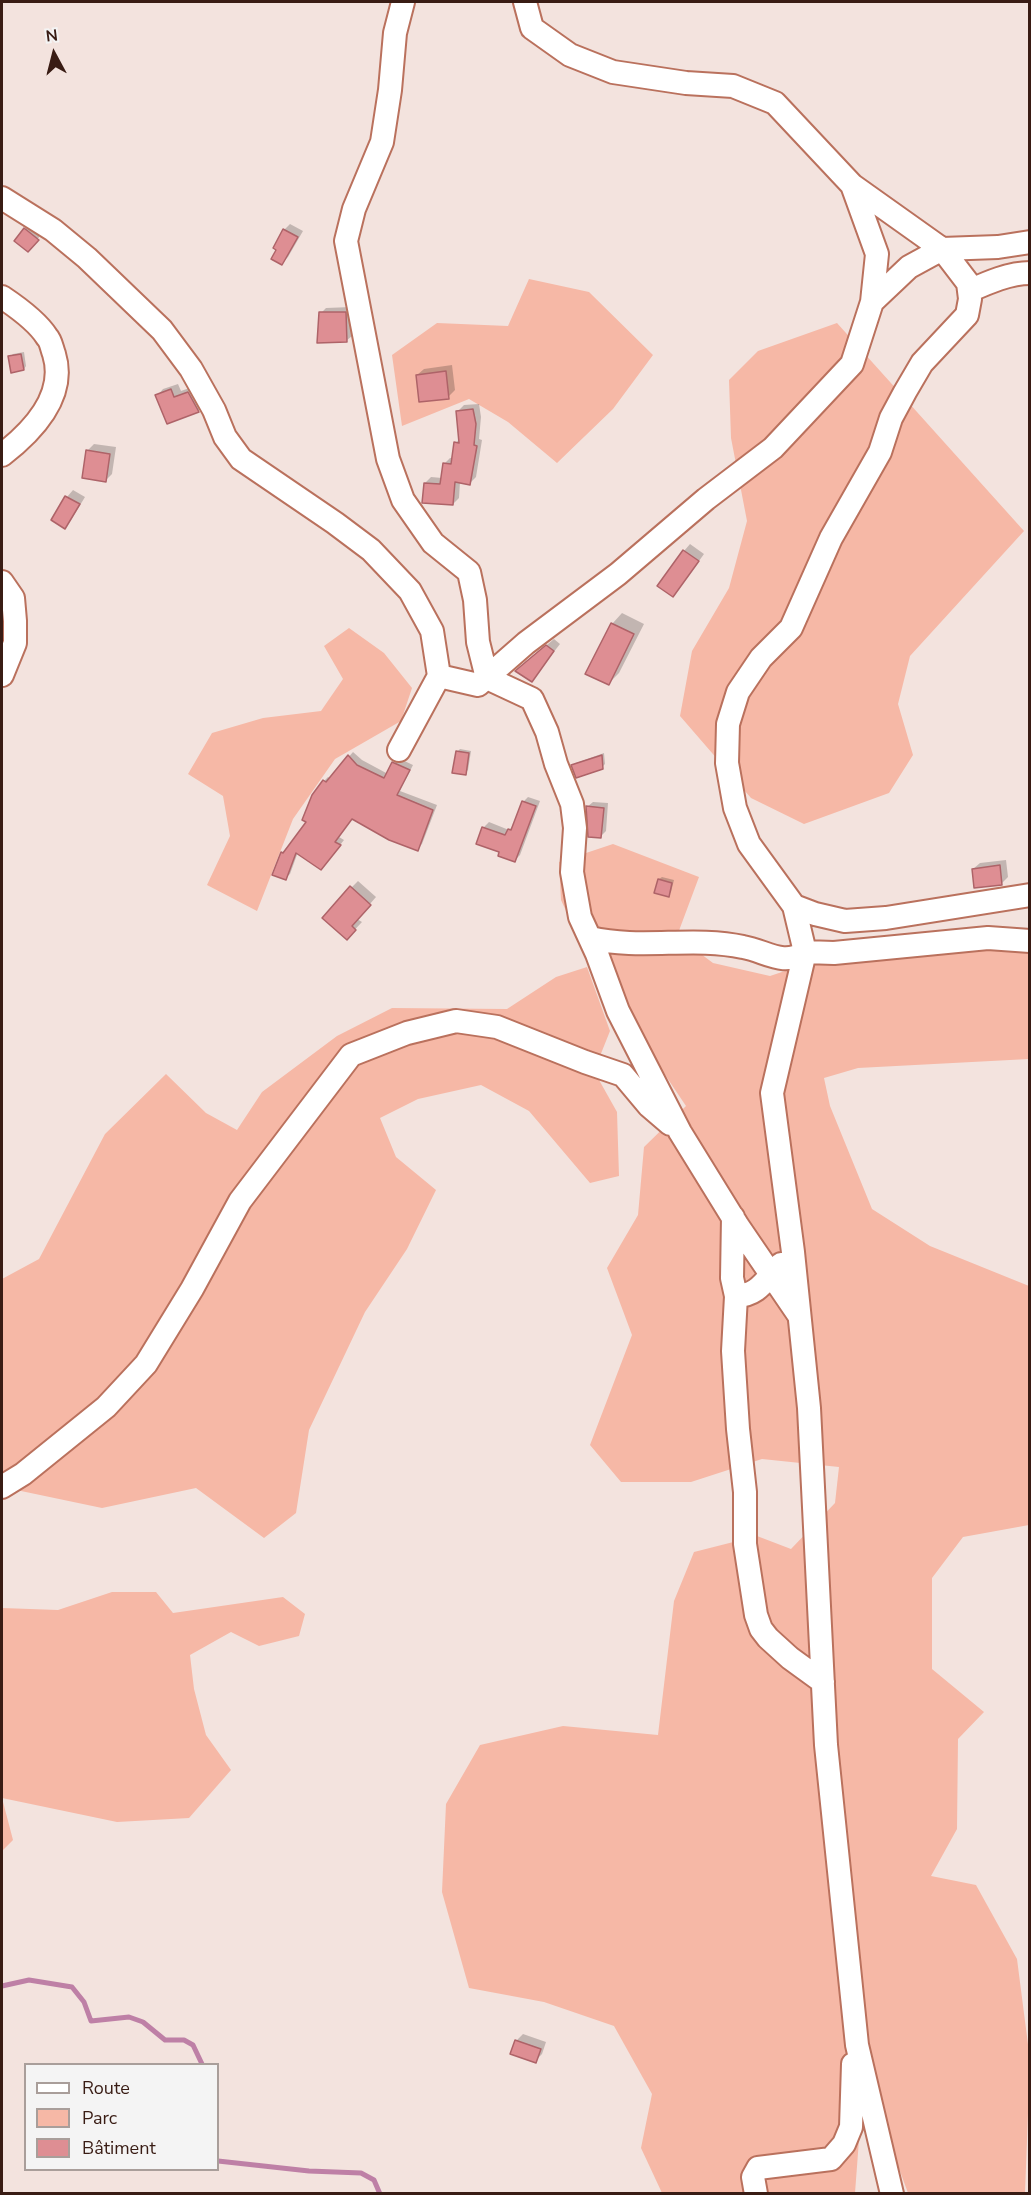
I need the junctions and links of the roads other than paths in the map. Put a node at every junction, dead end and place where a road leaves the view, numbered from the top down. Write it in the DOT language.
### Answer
graph roads {
  1 [pos="403,2"];
  2 [pos="525,2"];
  3 [pos="852,185"];
  4 [pos="2,198"];
  5 [pos="1029,242"];
  6 [pos="942,249"];
  7 [pos="1029,273"];
  8 [pos="969,291"];
  9 [pos="2,297"];
  10 [pos="872,302"];
  11 [pos="2,455"];
  12 [pos="2,582"];
  13 [pos="2,675"];
  14 [pos="439,676"];
  15 [pos="487,678"];
  16 [pos="399,750"];
  17 [pos="1029,895"];
  18 [pos="794,906"];
  19 [pos="590,938"];
  20 [pos="1029,941"];
  21 [pos="805,952"];
  22 [pos="680,1132"];
  23 [pos="733,1218"];
  24 [pos="793,1252"];
  25 [pos="771,1274"];
  26 [pos="736,1296"];
  27 [pos="800,1316"];
  28 [pos="2,1486"];
  29 [pos="823,1682"];
  30 [pos="857,2045"];
  31 [pos="756,2193"];
  32 [pos="892,2193"];
  1 -- 15 [label="street"];
  2 -- 3 [label="street"];
  3 -- 6 [label="street"];
  3 -- 10 [label="street"];
  4 -- 14 [label="street"];
  5 -- 6 [label="street"];
  6 -- 8 [label="street"];
  6 -- 10 [label="street"];
  7 -- 8 [label="street"];
  8 -- 18 [label="street"];
  9 -- 11 [label="street"];
  10 -- 15 [label="street"];
  12 -- 13 [label="street"];
  14 -- 15 [label="street"];
  14 -- 16 [label="street"];
  15 -- 19 [label="street"];
  17 -- 18 [label="street"];
  18 -- 21 [label="street"];
  19 -- 21 [label="street"];
  19 -- 22 [label="street"];
  20 -- 21 [label="street"];
  21 -- 24 [label="street"];
  22 -- 23 [label="street"];
  22 -- 28 [label="street"];
  23 -- 25 [label="street"];
  23 -- 26 [label="street"];
  24 -- 25 [label="street"];
  24 -- 27 [label="street"];
  25 -- 26 [label="street"];
  25 -- 27 [label="street"];
  26 -- 29 [label="street"];
  27 -- 29 [label="street"];
  29 -- 30 [label="street"];
  30 -- 31 [label="street"];
  30 -- 32 [label="street"];
}
